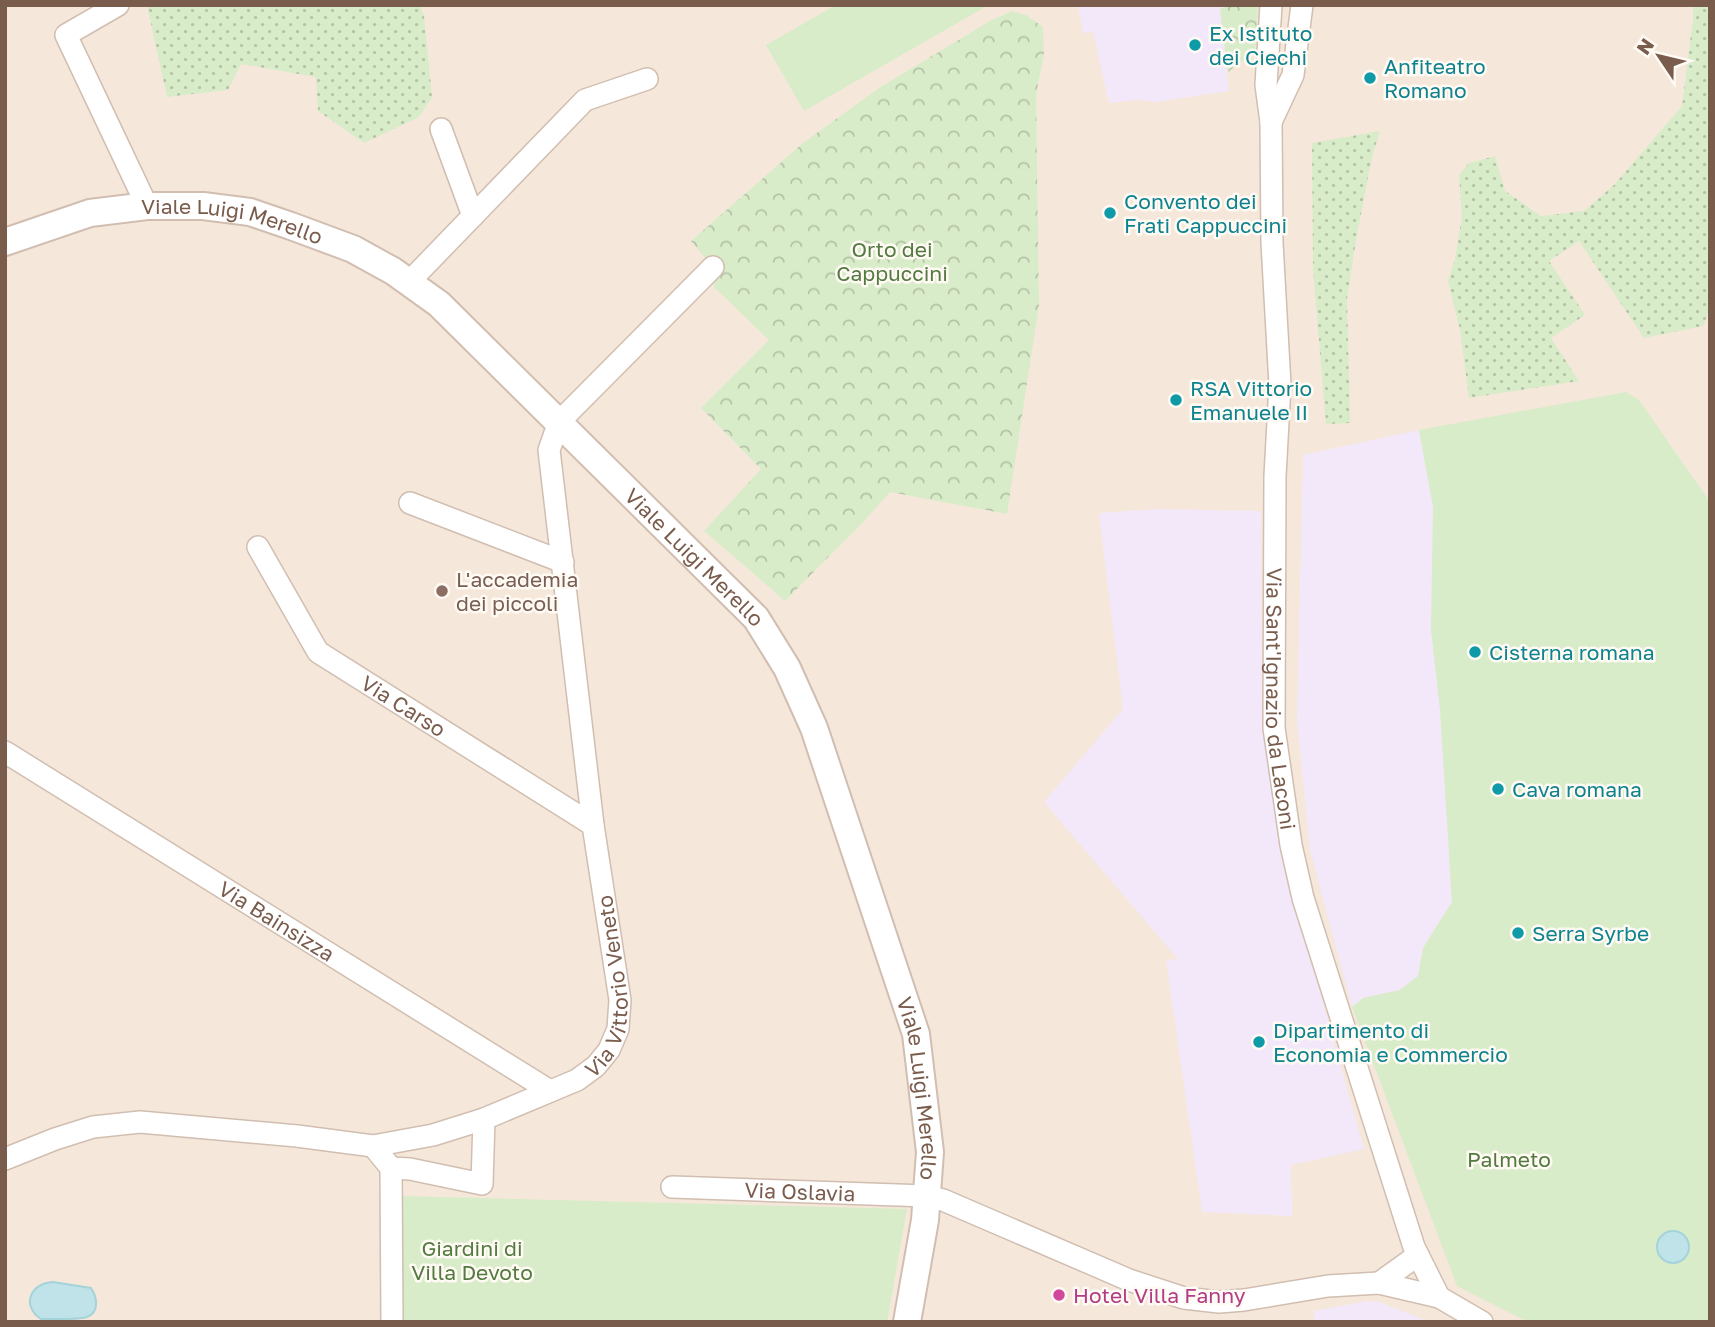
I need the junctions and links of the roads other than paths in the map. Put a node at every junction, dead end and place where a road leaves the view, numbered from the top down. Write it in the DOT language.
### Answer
graph roads {
  1 [pos="118,5"];
  2 [pos="1271,5"];
  3 [pos="1302,5"];
  4 [pos="647,79"];
  5 [pos="1271,122"];
  6 [pos="441,129"];
  7 [pos="147,206"];
  8 [pos="473,216"];
  9 [pos="5,242"];
  10 [pos="713,267"];
  11 [pos="409,282"];
  12 [pos="559,422"];
  13 [pos="410,503"];
  14 [pos="258,547"];
  15 [pos="563,562"];
  16 [pos="5,752"];
  17 [pos="593,825"];
  18 [pos="550,1091"];
  19 [pos="484,1119"];
  20 [pos="373,1146"];
  21 [pos="5,1160"];
  22 [pos="391,1168"];
  23 [pos="671,1187"];
  24 [pos="926,1196"];
  25 [pos="1418,1255"];
  26 [pos="1379,1283"];
  27 [pos="1439,1297"];
  28 [pos="392,1322"];
  29 [pos="907,1322"];
  30 [pos="1482,1322"];
  1 -- 7 [label="street"];
  2 -- 5 [label="street, Via Sant'Ignazio da Laconi"];
  3 -- 5 [label="street"];
  4 -- 8 [label="street"];
  5 -- 25 [label="street, Via Sant'Ignazio da Laconi"];
  6 -- 8 [label="street"];
  7 -- 9 [label="street, Viale Luigi Merello"];
  7 -- 11 [label="street, Viale Luigi Merello"];
  8 -- 11 [label="street"];
  10 -- 12 [label="street"];
  11 -- 12 [label="street, Viale Luigi Merello"];
  12 -- 15 [label="street, Via Vittorio Veneto"];
  12 -- 24 [label="street, Viale Luigi Merello"];
  13 -- 15 [label="street"];
  14 -- 17 [label="street, Via Carso"];
  15 -- 17 [label="street, Via Vittorio Veneto"];
  16 -- 18 [label="street, Via Bainsizza"];
  17 -- 18 [label="street, Via Vittorio Veneto"];
  18 -- 19 [label="street, Via Vittorio Veneto"];
  19 -- 20 [label="street, Via Vittorio Veneto"];
  19 -- 22 [label="street"];
  20 -- 21 [label="street, Via Vittorio Veneto"];
  20 -- 22 [label="street"];
  22 -- 28 [label="street"];
  23 -- 24 [label="street, Via Oslavia"];
  24 -- 26 [label="street, Via Oslavia"];
  24 -- 29 [label="street, Viale Luigi Merello"];
  25 -- 26 [label="street"];
  25 -- 27 [label="street, Via Sant'Ignazio da Laconi"];
  26 -- 27 [label="street, Via Oslavia"];
  27 -- 30 [label="street"];
}
